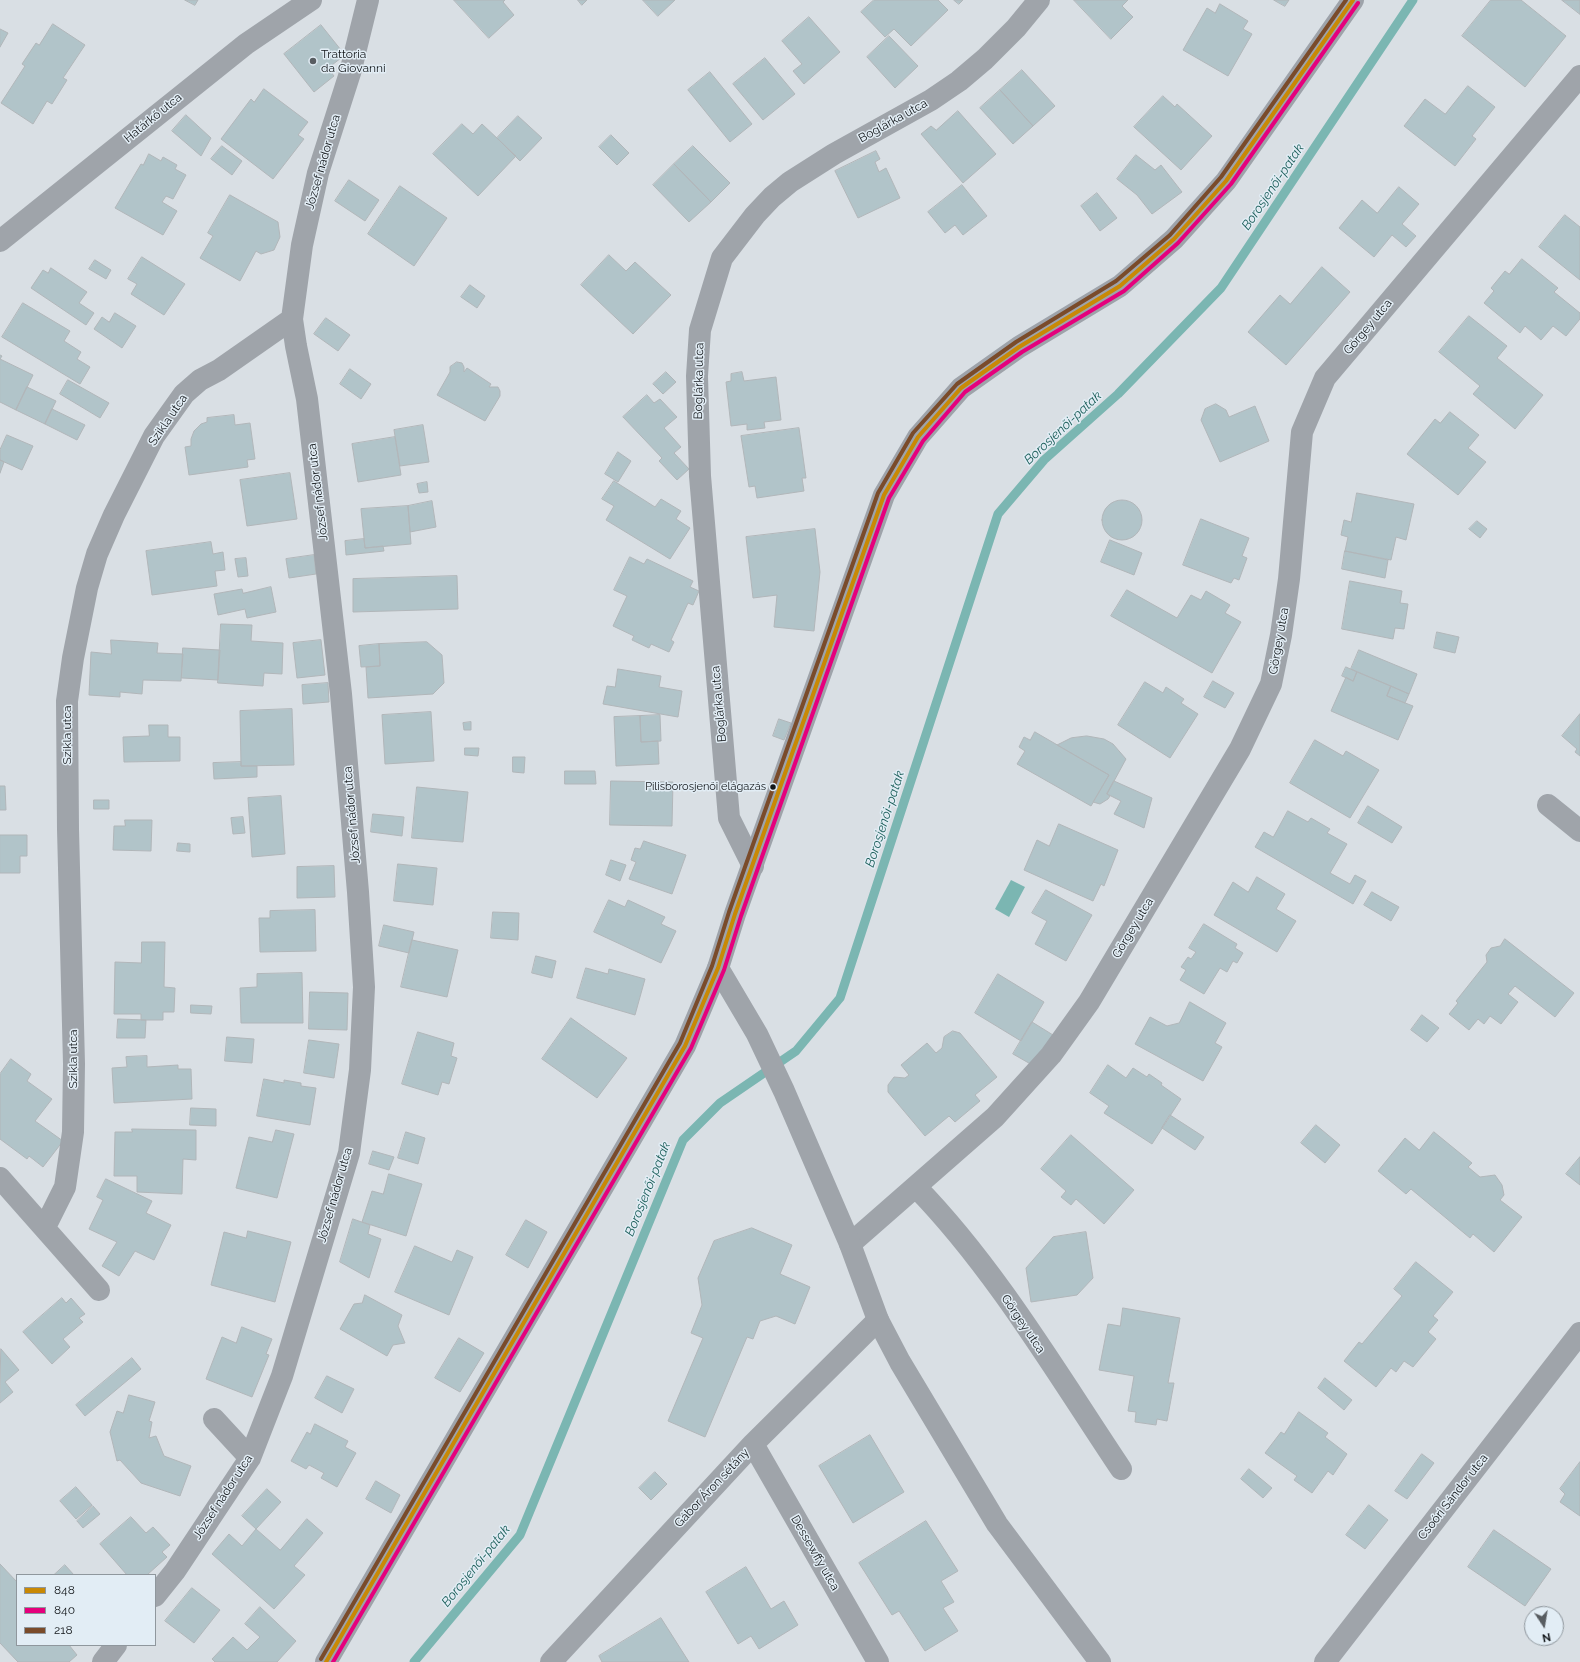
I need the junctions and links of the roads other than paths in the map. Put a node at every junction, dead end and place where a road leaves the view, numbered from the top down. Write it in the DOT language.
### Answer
graph roads {
  1 [pos="310,0"];
  2 [pos="368,0"];
  3 [pos="1039,0"];
  4 [pos="1353,0"];
  5 [pos="1580,76"];
  6 [pos="0,241"];
  7 [pos="292,319"];
  8 [pos="1548,805"];
  9 [pos="1580,831"];
  10 [pos="753,866"];
  11 [pos="718,968"];
  12 [pos="0,1178"];
  13 [pos="916,1187"];
  14 [pos="45,1227"];
  15 [pos="850,1244"];
  16 [pos="99,1290"];
  17 [pos="878,1320"];
  18 [pos="1580,1333"];
  19 [pos="214,1419"];
  20 [pos="753,1444"];
  21 [pos="250,1458"];
  22 [pos="1121,1469"];
  23 [pos="156,1595"];
  24 [pos="115,1646"];
  25 [pos="103,1662"];
  26 [pos="326,1662"];
  27 [pos="551,1662"];
  28 [pos="878,1662"];
  29 [pos="1100,1662"];
  30 [pos="1325,1662"];
  1 -- 6 [label="street, Határkő utca"];
  2 -- 7 [label="street, József nádor utca"];
  3 -- 10 [label="street, Boglárka utca"];
  4 -- 10 [label="main road"];
  5 -- 13 [label="street, Görgey utca"];
  7 -- 14 [label="street, Szikla utca"];
  7 -- 21 [label="street, József nádor utca"];
  8 -- 9 [label="street"];
  10 -- 11 [label="main road"];
  11 -- 15 [label="street"];
  11 -- 26 [label="main road"];
  12 -- 14 [label="street"];
  13 -- 15 [label="street, Görgey utca"];
  13 -- 22 [label="street, Görgey utca"];
  14 -- 16 [label="street"];
  15 -- 17 [label="street"];
  17 -- 20 [label="street, Gábor Áron sétány"];
  17 -- 29 [label="street"];
  18 -- 30 [label="street, Csoóri Sándor utca"];
  19 -- 21 [label="street"];
  20 -- 27 [label="street, Gábor Áron sétány"];
  20 -- 28 [label="street, Dessewffy utca"];
  21 -- 23 [label="street, József nádor utca"];
  24 -- 25 [label="street"];
}
